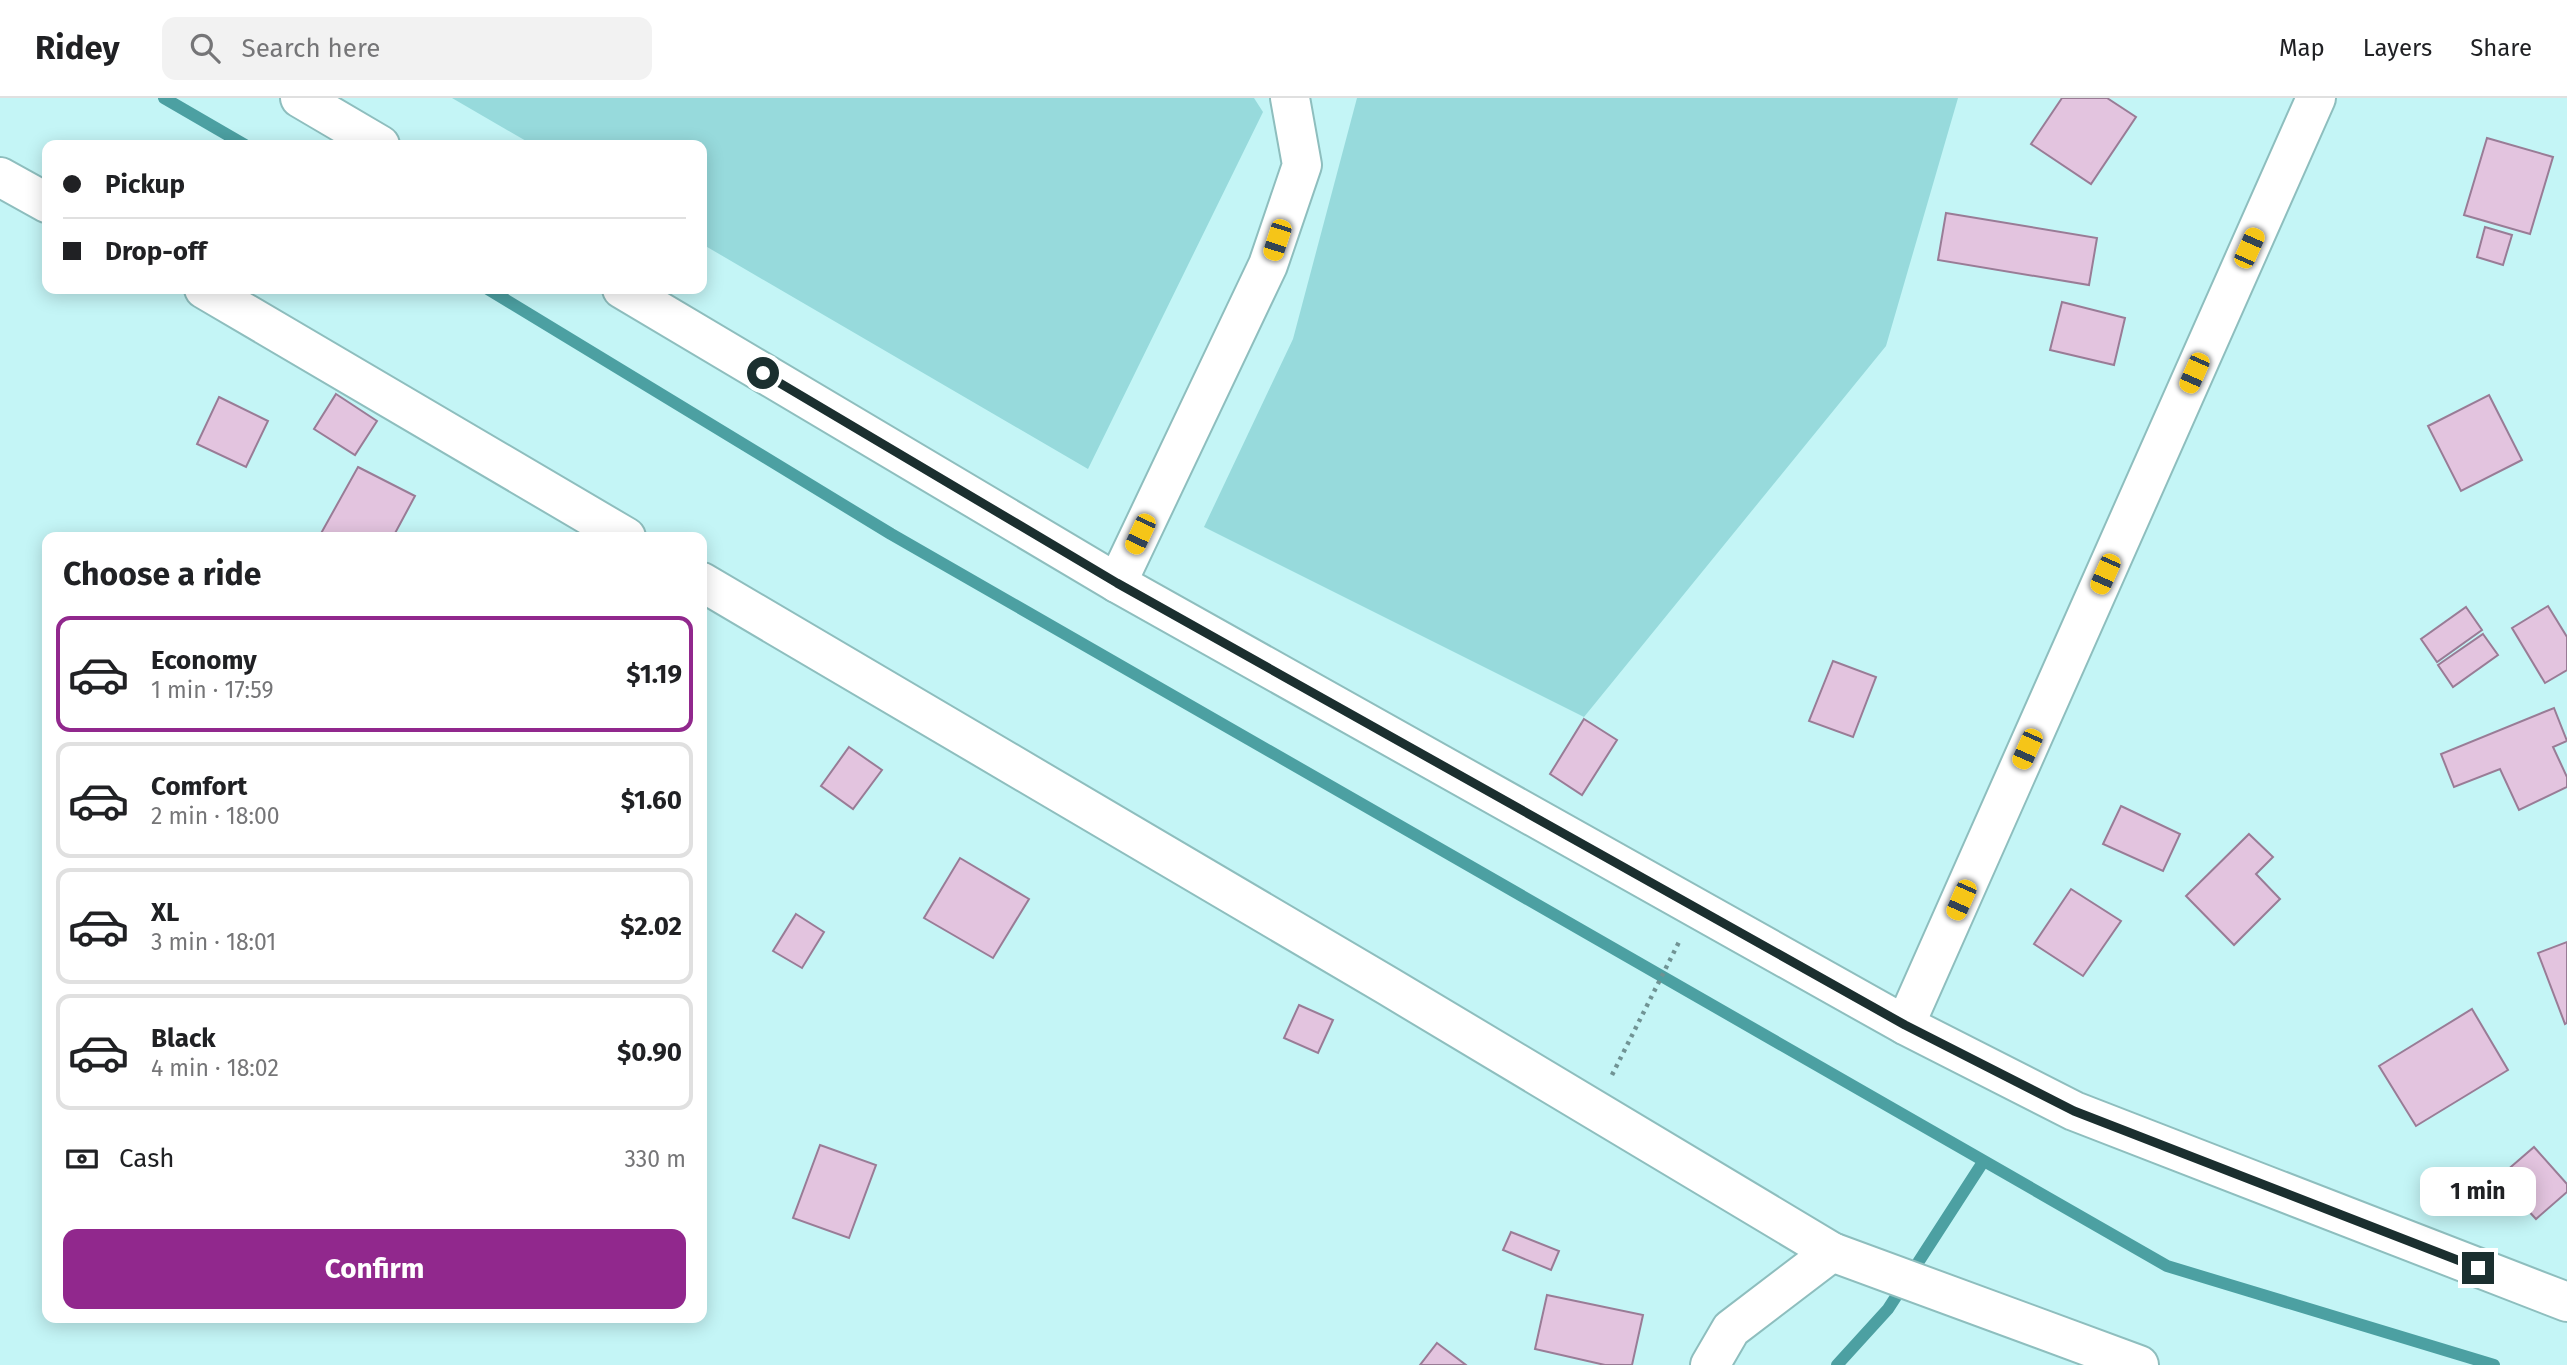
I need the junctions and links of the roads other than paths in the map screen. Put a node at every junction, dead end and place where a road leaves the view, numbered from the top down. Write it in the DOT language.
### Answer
graph roads {
  1 [pos="300,98"];
  2 [pos="1290,98"];
  3 [pos="2316,98"];
  4 [pos="371,140"];
  5 [pos="0,177"];
  6 [pos="42,200"];
  7 [pos="213,294"];
  8 [pos="630,294"];
  9 [pos="617,532"];
  10 [pos="1117,583"];
  11 [pos="707,585"];
  12 [pos="1905,1025"];
  13 [pos="1832,1252"];
  14 [pos="2567,1302"];
  15 [pos="1710,1365"];
  16 [pos="2139,1365"];
  1 -- 4 [label="street"];
  2 -- 10 [label="street"];
  3 -- 12 [label="street"];
  5 -- 6 [label="street"];
  7 -- 9 [label="street"];
  8 -- 10 [label="street"];
  10 -- 12 [label="street"];
  11 -- 13 [label="street"];
  12 -- 14 [label="street"];
  13 -- 15 [label="street"];
  13 -- 16 [label="street"];
}
